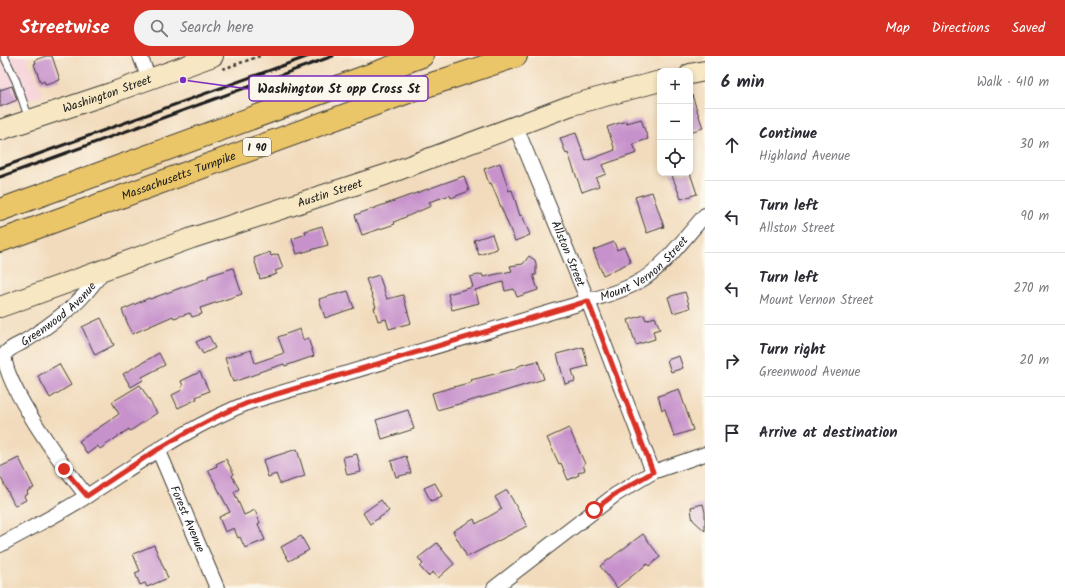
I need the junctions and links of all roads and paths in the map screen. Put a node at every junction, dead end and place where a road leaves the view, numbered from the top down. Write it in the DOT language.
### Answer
graph roads {
  1 [pos="4,56"];
  2 [pos="140,56"];
  3 [pos="422,56"];
  4 [pos="516,56"];
  5 [pos="206,57"];
  6 [pos="705,71"];
  7 [pos="693,73"];
  8 [pos="149,79"];
  9 [pos="657,81"];
  10 [pos="30,120"];
  11 [pos="516,127"];
  12 [pos="0,130"];
  13 [pos="0,210"];
  14 [pos="705,215"];
  15 [pos="0,241"];
  16 [pos="106,268"];
  17 [pos="588,301"];
  18 [pos="0,307"];
  19 [pos="158,449"];
  20 [pos="705,454"];
  21 [pos="653,472"];
  22 [pos="87,496"];
  23 [pos="0,545"];
  24 [pos="217,588"];
  25 [pos="494,588"];
  1 -- 10 [label="lane"];
  2 -- 8 [label="street"];
  3 -- 13 [label="highway, I 90"];
  4 -- 15 [label="highway, Massachusetts Turnpike / I 90"];
  5 -- 8 [label="main road, Washington Street"];
  6 -- 7 [label="main road"];
  8 -- 10 [label="main road, Washington Street"];
  9 -- 11 [label="main road, Austin Street"];
  10 -- 12 [label="main road, Washington Street"];
  11 -- 16 [label="main road, Austin Street"];
  11 -- 17 [label="street, Allston Street"];
  14 -- 17 [label="street, Mount Vernon Street"];
  16 -- 18 [label="main road, Austin Street"];
  16 -- 22 [label="street, Greenwood Avenue"];
  17 -- 19 [label="street, Mount Vernon Street"];
  17 -- 21 [label="street, Allston Street"];
  19 -- 22 [label="street, Mount Vernon Street"];
  19 -- 24 [label="street, Forest Avenue"];
  20 -- 21 [label="street"];
  21 -- 25 [label="street"];
  22 -- 23 [label="street, Mount Vernon Street"];
}
